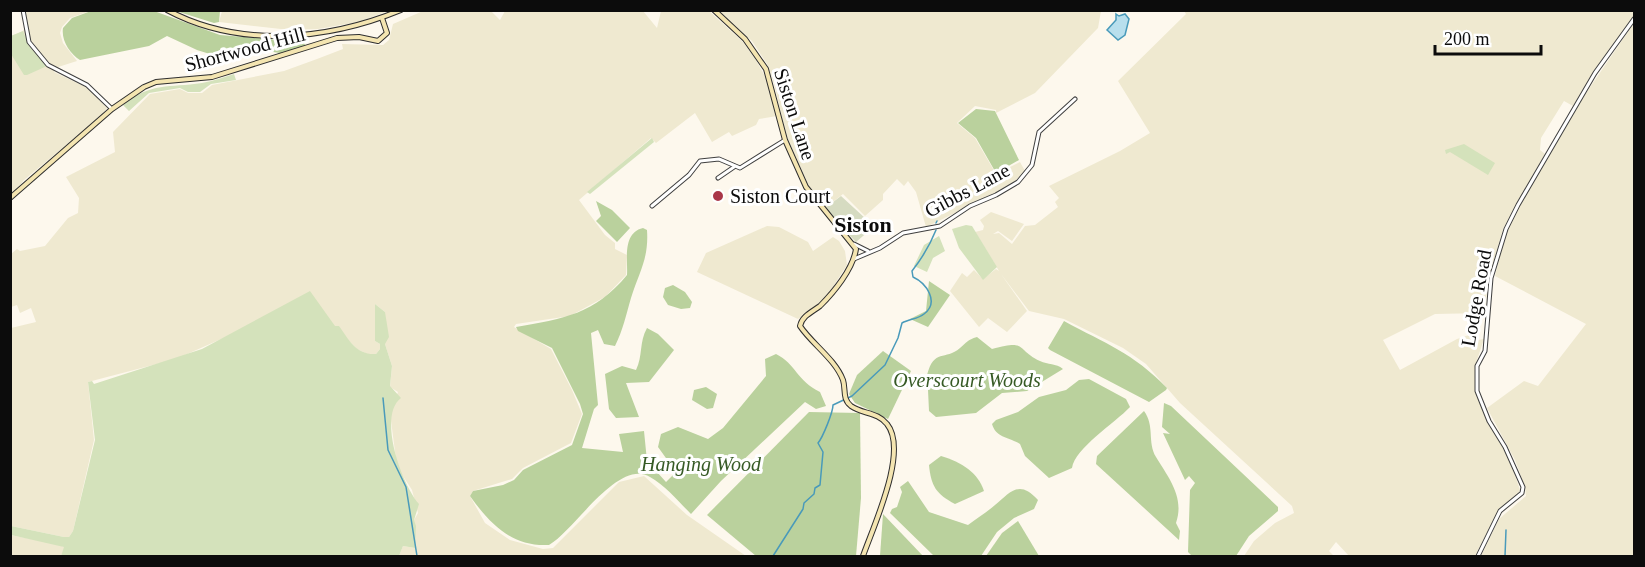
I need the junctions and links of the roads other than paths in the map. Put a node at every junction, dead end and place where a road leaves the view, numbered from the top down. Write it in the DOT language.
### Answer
graph roads {
  1 [pos="23,10"];
  2 [pos="167,10"];
  3 [pos="401,10"];
  4 [pos="714,10"];
  5 [pos="382,18"];
  6 [pos="1635,19"];
  7 [pos="1075,99"];
  8 [pos="112,109"];
  9 [pos="785,140"];
  10 [pos="734,167"];
  11 [pos="718,178"];
  12 [pos="10,198"];
  13 [pos="652,206"];
  14 [pos="854,244"];
  15 [pos="868,251"];
  16 [pos="853,260"];
  17 [pos="863,556"];
  18 [pos="1478,556"];
  1 -- 8 [label="street"];
  2 -- 5 [label="main road"];
  3 -- 5 [label="main road"];
  4 -- 9 [label="main road, Siston Lane"];
  5 -- 8 [label="main road, Shortwood Hill"];
  6 -- 18 [label="street, Lodge Road"];
  7 -- 15 [label="street, Gibbs Lane"];
  8 -- 12 [label="main road"];
  9 -- 10 [label="street"];
  9 -- 14 [label="main road, Siston Lane"];
  10 -- 11 [label="street"];
  10 -- 13 [label="street"];
  14 -- 15 [label="street"];
  14 -- 16 [label="main road"];
  15 -- 16 [label="street, Gibbs Lane"];
  16 -- 17 [label="main road"];
}
